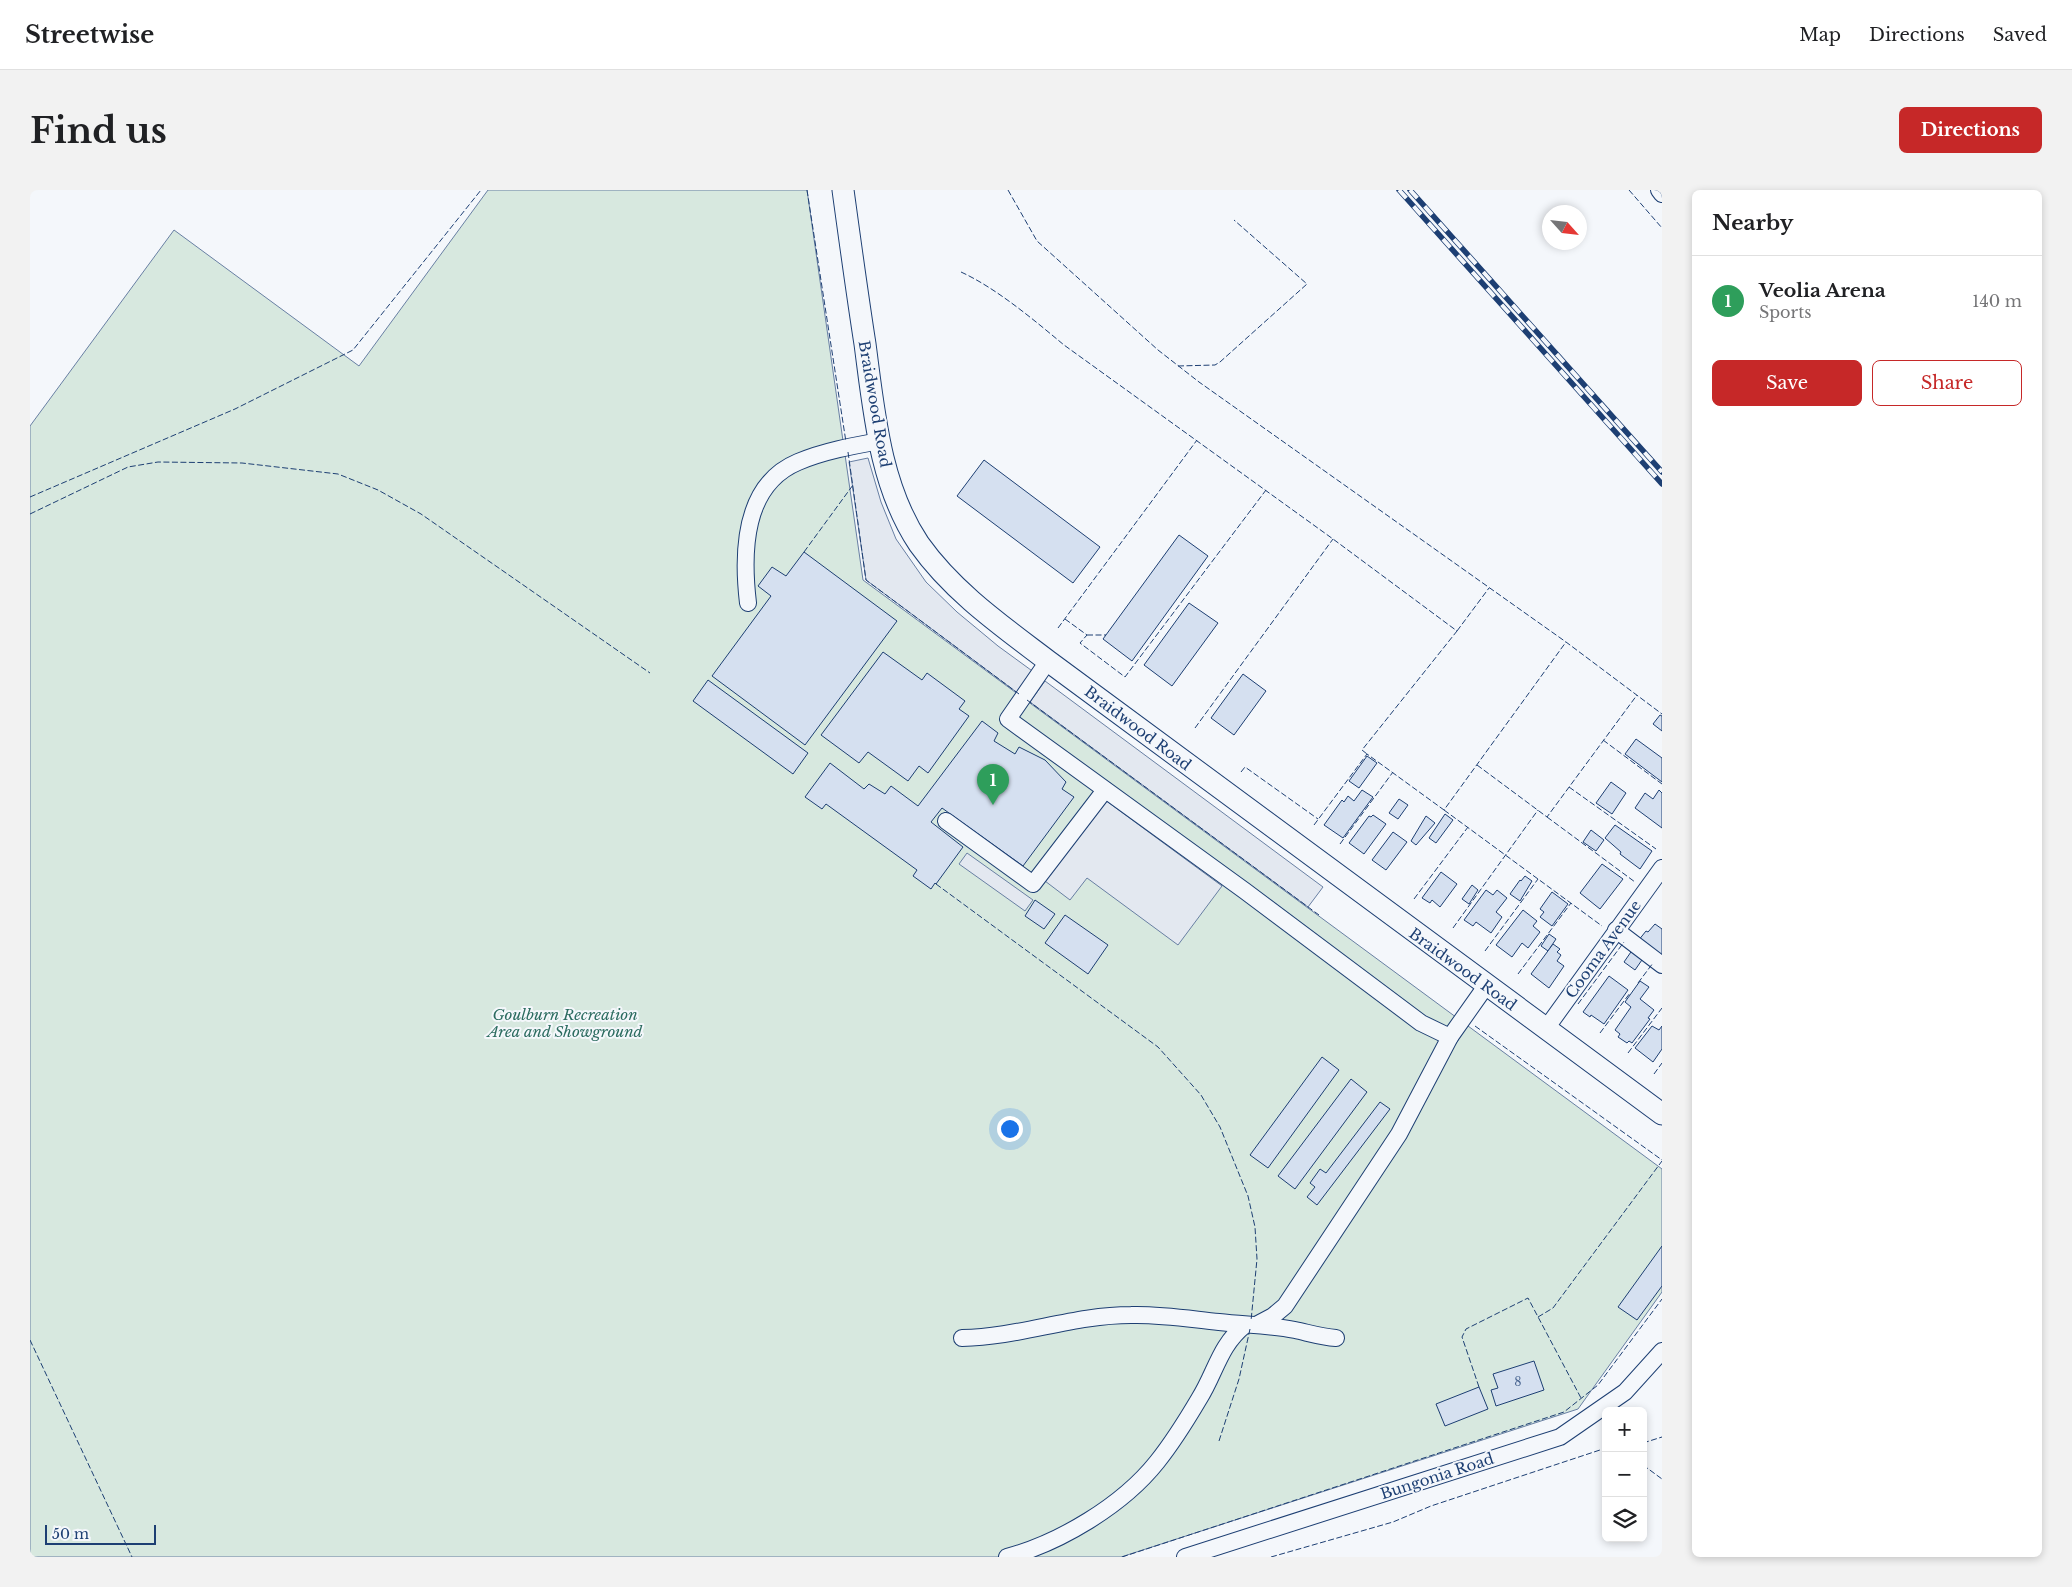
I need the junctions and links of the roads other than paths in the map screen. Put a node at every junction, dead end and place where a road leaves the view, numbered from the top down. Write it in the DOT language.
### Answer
graph roads {
  1 [pos="843,190"];
  2 [pos="1659,190"];
  3 [pos="1662,194"];
  4 [pos="880,441"];
  5 [pos="748,603"];
  6 [pos="1048,661"];
  7 [pos="1105,790"];
  8 [pos="946,821"];
  9 [pos="1662,868"];
  10 [pos="1616,930"];
  11 [pos="1662,964"];
  12 [pos="1486,986"];
  13 [pos="1545,1030"];
  14 [pos="1450,1037"];
  15 [pos="1662,1114"];
  16 [pos="1251,1325"];
  17 [pos="962,1338"];
  18 [pos="1336,1338"];
  19 [pos="1662,1350"];
  20 [pos="1006,1557"];
  21 [pos="1185,1557"];
  1 -- 4 [label="main road, Braidwood Road"];
  2 -- 3 [label="street"];
  4 -- 5 [label="street"];
  4 -- 6 [label="main road, Braidwood Road"];
  6 -- 7 [label="street"];
  6 -- 12 [label="main road, Braidwood Road"];
  7 -- 8 [label="street"];
  7 -- 14 [label="street"];
  9 -- 10 [label="street, Cooma Avenue"];
  10 -- 11 [label="street"];
  10 -- 13 [label="street, Cooma Avenue"];
  12 -- 13 [label="main road, Braidwood Road"];
  12 -- 14 [label="street"];
  13 -- 15 [label="main road, Braidwood Road"];
  14 -- 16 [label="street"];
  16 -- 17 [label="street"];
  16 -- 18 [label="street"];
  16 -- 20 [label="street"];
  19 -- 21 [label="street, Bungonia Road"];
}
